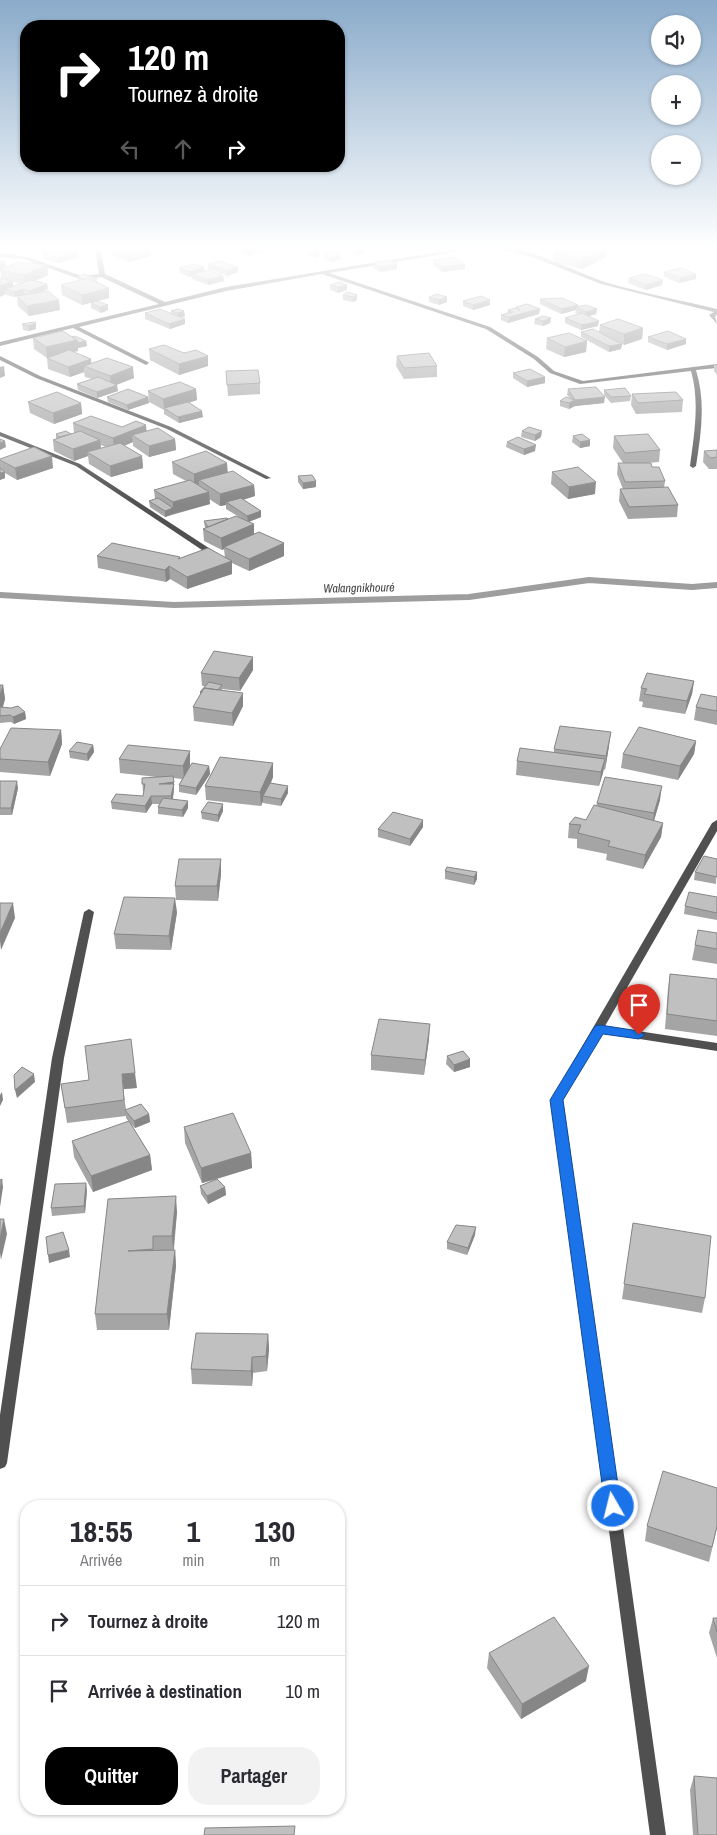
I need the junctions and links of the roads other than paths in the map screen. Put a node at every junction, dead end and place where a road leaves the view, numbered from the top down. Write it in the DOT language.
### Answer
graph roads {
  1 [pos="34,336"];
  2 [pos="92,336"];
  3 [pos="500,336"];
  4 [pos="0,344"];
  5 [pos="0,358"];
  6 [pos="146,363"];
  7 [pos="717,366"];
  8 [pos="693,369"];
  9 [pos="0,434"];
  10 [pos="693,466"];
  11 [pos="268,478"];
  12 [pos="214,554"];
  13 [pos="717,823"];
  14 [pos="88,912"];
  15 [pos="600,1029"];
  16 [pos="717,1047"];
  17 [pos="0,1463"];
  18 [pos="658,1835"];
  1 -- 4 [label="street"];
  2 -- 6 [label="street"];
  3 -- 8 [label="street"];
  5 -- 11 [label="street"];
  7 -- 8 [label="street"];
  8 -- 10 [label="street"];
  9 -- 12 [label="street"];
  13 -- 15 [label="street"];
  14 -- 17 [label="street"];
  15 -- 16 [label="street"];
  15 -- 18 [label="street"];
}
